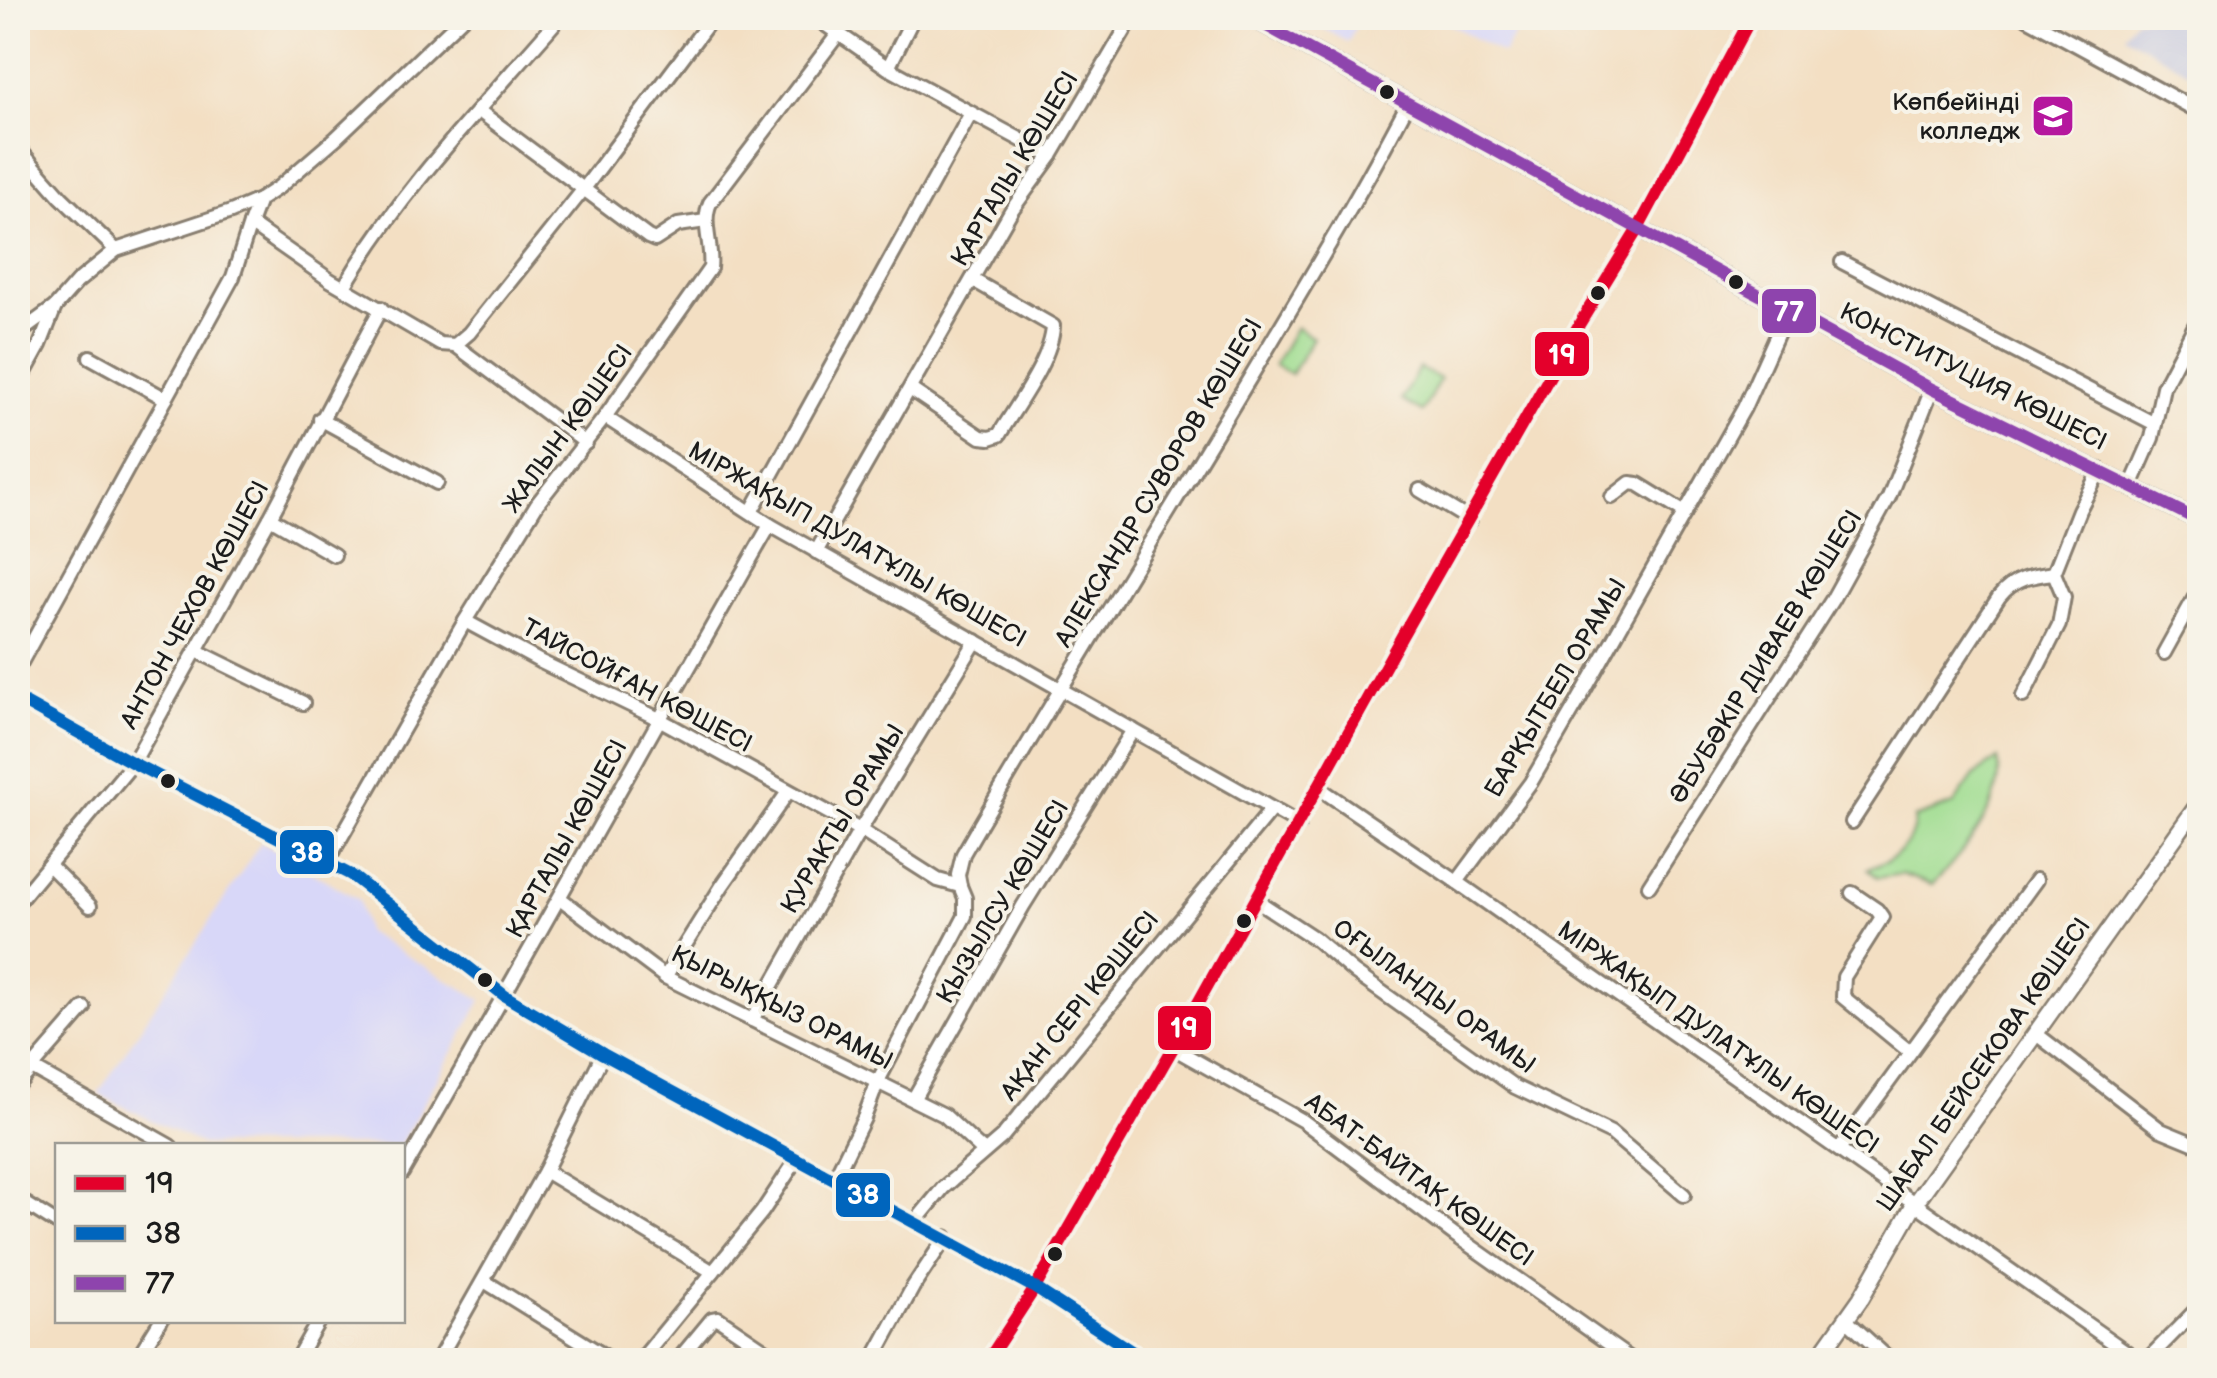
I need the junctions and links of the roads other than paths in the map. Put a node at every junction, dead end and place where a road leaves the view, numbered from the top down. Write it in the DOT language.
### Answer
graph roads {
  1 [pos="462,18"];
  2 [pos="560,18"];
  3 [pos="712,18"];
  4 [pos="816,18"];
  5 [pos="914,18"];
  6 [pos="1132,18"];
  7 [pos="1252,18"];
  8 [pos="1750,18"];
  9 [pos="2028,18"];
  10 [pos="839,33"];
  11 [pos="888,68"];
  12 [pos="1407,105"];
  13 [pos="479,112"];
  14 [pos="2200,112"];
  15 [pos="970,115"];
  16 [pos="18,148"];
  17 [pos="1050,156"];
  18 [pos="583,190"];
  19 [pos="259,200"];
  20 [pos="706,221"];
  21 [pos="250,224"];
  22 [pos="1639,227"];
  23 [pos="116,250"];
  24 [pos="1842,262"];
  25 [pos="973,280"];
  26 [pos="344,287"];
  27 [pos="56,307"];
  28 [pos="380,308"];
  29 [pos="1788,310"];
  30 [pos="2200,316"];
  31 [pos="18,334"];
  32 [pos="455,345"];
  33 [pos="90,357"];
  34 [pos="18,385"];
  35 [pos="910,389"];
  36 [pos="1932,390"];
  37 [pos="166,398"];
  38 [pos="605,417"];
  39 [pos="320,419"];
  40 [pos="2155,424"];
  41 [pos="586,443"];
  42 [pos="2100,470"];
  43 [pos="437,483"];
  44 [pos="2131,486"];
  45 [pos="1420,490"];
  46 [pos="1612,497"];
  47 [pos="751,512"];
  48 [pos="1685,512"];
  49 [pos="270,518"];
  50 [pos="1470,520"];
  51 [pos="2200,521"];
  52 [pos="770,526"];
  53 [pos="816,552"];
  54 [pos="334,555"];
  55 [pos="2054,573"];
  56 [pos="2200,588"];
  57 [pos="465,621"];
  58 [pos="976,642"];
  59 [pos="197,651"];
  60 [pos="2164,653"];
  61 [pos="18,668"];
  62 [pos="1058,690"];
  63 [pos="2022,696"];
  64 [pos="18,700"];
  65 [pos="303,703"];
  66 [pos="659,719"];
  67 [pos="1133,730"];
  68 [pos="133,763"];
  69 [pos="1319,788"];
  70 [pos="788,792"];
  71 [pos="2200,802"];
  72 [pos="1270,810"];
  73 [pos="1852,822"];
  74 [pos="1299,824"];
  75 [pos="860,830"];
  76 [pos="327,862"];
  77 [pos="50,865"];
  78 [pos="2036,880"];
  79 [pos="1458,882"];
  80 [pos="1649,886"];
  81 [pos="962,892"];
  82 [pos="1852,893"];
  83 [pos="561,899"];
  84 [pos="1256,900"];
  85 [pos="18,902"];
  86 [pos="90,906"];
  87 [pos="665,978"];
  88 [pos="505,996"];
  89 [pos="84,1008"];
  90 [pos="752,1020"];
  91 [pos="2035,1033"];
  92 [pos="1173,1048"];
  93 [pos="1910,1052"];
  94 [pos="604,1054"];
  95 [pos="32,1068"];
  96 [pos="878,1081"];
  97 [pos="18,1084"];
  98 [pos="914,1098"];
  99 [pos="165,1143"];
  100 [pos="2200,1146"];
  101 [pos="1838,1150"];
  102 [pos="984,1152"];
  103 [pos="796,1160"];
  104 [pos="405,1168"];
  105 [pos="544,1171"];
  106 [pos="834,1179"];
  107 [pos="1684,1195"];
  108 [pos="18,1199"];
  109 [pos="1916,1203"];
  110 [pos="55,1222"];
  111 [pos="915,1222"];
  112 [pos="946,1237"];
  113 [pos="713,1272"];
  114 [pos="484,1281"];
  115 [pos="1035,1288"];
  116 [pos="2200,1306"];
  117 [pos="1846,1320"];
  118 [pos="159,1323"];
  119 [pos="317,1323"];
  120 [pos="136,1360"];
  121 [pos="296,1360"];
  122 [pos="438,1360"];
  123 [pos="611,1360"];
  124 [pos="641,1360"];
  125 [pos="678,1360"];
  126 [pos="780,1360"];
  127 [pos="873,1360"];
  128 [pos="988,1360"];
  129 [pos="1145,1360"];
  130 [pos="1632,1360"];
  131 [pos="1817,1360"];
  132 [pos="1890,1360"];
  133 [pos="2138,1360"];
  134 [pos="2147,1360"];
  1 -- 19 [label="street"];
  2 -- 13 [label="street"];
  3 -- 18 [label="street"];
  4 -- 10 [label="street"];
  5 -- 11 [label="street"];
  6 -- 17 [label="street, ҚАРТАЛЫ КӨШЕСІ"];
  7 -- 12 [label="main road, КОНСТИТУЦИЯ КӨШЕСІ"];
  8 -- 22 [label="street"];
  9 -- 14 [label="street"];
  10 -- 11 [label="street"];
  10 -- 20 [label="street"];
  11 -- 15 [label="street"];
  12 -- 22 [label="main road, КОНСТИТУЦИЯ КӨШЕСІ"];
  12 -- 62 [label="street, АЛЕКСАНДР СУВОРОВ КӨШЕСІ"];
  13 -- 18 [label="street"];
  13 -- 26 [label="street"];
  15 -- 17 [label="street"];
  15 -- 47 [label="street"];
  16 -- 23 [label="street"];
  17 -- 25 [label="street, ҚАРТАЛЫ КӨШЕСІ"];
  18 -- 20 [label="street"];
  18 -- 32 [label="street"];
  19 -- 21 [label="street"];
  19 -- 23 [label="street"];
  20 -- 38 [label="street, ЖАЛЫН КӨШЕСІ"];
  21 -- 26 [label="street"];
  21 -- 37 [label="street"];
  22 -- 29 [label="main road, КОНСТИТУЦИЯ КӨШЕСІ"];
  22 -- 50 [label="street"];
  23 -- 27 [label="street"];
  24 -- 40 [label="street"];
  25 -- 35 [label="street, ҚАРТАЛЫ КӨШЕСІ"];
  25 -- 35 [label="street"];
  26 -- 28 [label="street"];
  27 -- 31 [label="street"];
  27 -- 34 [label="street"];
  28 -- 32 [label="street"];
  28 -- 39 [label="street, АНТОН ЧЕХОВ КӨШЕСІ"];
  29 -- 36 [label="main road, КОНСТИТУЦИЯ КӨШЕСІ"];
  29 -- 48 [label="street, БАРҚЫТБЕЛ ОРАМЫ"];
  30 -- 40 [label="street"];
  32 -- 41 [label="street"];
  33 -- 37 [label="street"];
  35 -- 53 [label="street, ҚАРТАЛЫ КӨШЕСІ"];
  36 -- 42 [label="main road, КОНСТИТУЦИЯ КӨШЕСІ"];
  36 -- 80 [label="street, ӘБУБӘКІР ДИВАЕВ КӨШЕСІ"];
  37 -- 61 [label="street"];
  38 -- 41 [label="street, ЖАЛЫН КӨШЕСІ"];
  38 -- 47 [label="street, МІРЖАҚЫП ДУЛАТҰЛЫ КӨШЕСІ"];
  39 -- 43 [label="street"];
  39 -- 49 [label="street, АНТОН ЧЕХОВ КӨШЕСІ"];
  40 -- 44 [label="street"];
  41 -- 57 [label="street, ЖАЛЫН КӨШЕСІ"];
  42 -- 44 [label="main road, КОНСТИТУЦИЯ КӨШЕСІ"];
  42 -- 55 [label="street"];
  44 -- 51 [label="main road, КОНСТИТУЦИЯ КӨШЕСІ"];
  45 -- 50 [label="street"];
  46 -- 48 [label="street"];
  47 -- 52 [label="street, МІРЖАҚЫП ДУЛАТҰЛЫ КӨШЕСІ"];
  48 -- 79 [label="street, БАРҚЫТБЕЛ ОРАМЫ"];
  49 -- 54 [label="street"];
  49 -- 59 [label="street, АНТОН ЧЕХОВ КӨШЕСІ"];
  50 -- 69 [label="street"];
  52 -- 53 [label="street, МІРЖАҚЫП ДУЛАТҰЛЫ КӨШЕСІ"];
  52 -- 66 [label="street, ҚАРТАЛЫ КӨШЕСІ"];
  53 -- 58 [label="street, МІРЖАҚЫП ДУЛАТҰЛЫ КӨШЕСІ"];
  55 -- 63 [label="street"];
  55 -- 73 [label="street"];
  56 -- 60 [label="street"];
  57 -- 66 [label="street, ТАЙСОЙҒАН КӨШЕСІ"];
  57 -- 76 [label="street, ЖАЛЫН КӨШЕСІ"];
  58 -- 62 [label="street, МІРЖАҚЫП ДУЛАТҰЛЫ КӨШЕСІ"];
  58 -- 75 [label="street, ҚУРАКТЫ ОРАМЫ"];
  59 -- 65 [label="street"];
  59 -- 68 [label="street, АНТОН ЧЕХОВ КӨШЕСІ"];
  62 -- 67 [label="street, МІРЖАҚЫП ДУЛАТҰЛЫ КӨШЕСІ"];
  62 -- 81 [label="street, АЛЕКСАНДР СУВОРОВ КӨШЕСІ"];
  64 -- 68 [label="street"];
  66 -- 70 [label="street, ТАЙСОЙҒАН КӨШЕСІ"];
  66 -- 83 [label="street, ҚАРТАЛЫ КӨШЕСІ"];
  67 -- 72 [label="street, МІРЖАҚЫП ДУЛАТҰЛЫ КӨШЕСІ"];
  67 -- 98 [label="street, ҚЫЗЫЛСУ КӨШЕСІ"];
  68 -- 76 [label="street"];
  68 -- 77 [label="street, АНТОН ЧЕХОВ КӨШЕСІ"];
  69 -- 74 [label="street"];
  69 -- 79 [label="street, МІРЖАҚЫП ДУЛАТҰЛЫ КӨШЕСІ"];
  70 -- 75 [label="street, ТАЙСОЙҒАН КӨШЕСІ"];
  70 -- 87 [label="street"];
  71 -- 91 [label="main road, ШАБАЛ БЕЙСЕКОВА КӨШЕСІ"];
  72 -- 74 [label="street, МІРЖАҚЫП ДУЛАТҰЛЫ КӨШЕСІ"];
  72 -- 102 [label="street, АҚАН СЕРІ КӨШЕСІ"];
  74 -- 84 [label="street"];
  75 -- 81 [label="street, ТАЙСОЙҒАН КӨШЕСІ"];
  75 -- 90 [label="street, ҚУРАКТЫ ОРАМЫ"];
  76 -- 88 [label="street"];
  77 -- 85 [label="street, АНТОН ЧЕХОВ КӨШЕСІ"];
  77 -- 86 [label="street"];
  78 -- 93 [label="street"];
  79 -- 101 [label="street, МІРЖАҚЫП ДУЛАТҰЛЫ КӨШЕСІ"];
  81 -- 96 [label="street, АЛЕКСАНДР СУВОРОВ КӨШЕСІ"];
  82 -- 93 [label="street"];
  83 -- 87 [label="street, ҚЫРЫҚҚЫЗ ОРАМЫ"];
  83 -- 88 [label="street, ҚАРТАЛЫ КӨШЕСІ"];
  84 -- 92 [label="street"];
  84 -- 107 [label="street, ОҒЫЛАНДЫ ОРАМЫ"];
  87 -- 90 [label="street, ҚЫРЫҚҚЫЗ ОРАМЫ"];
  88 -- 94 [label="street"];
  88 -- 104 [label="street, ҚАРТАЛЫ КӨШЕСІ"];
  89 -- 95 [label="street"];
  90 -- 96 [label="street, ҚЫРЫҚҚЫЗ ОРАМЫ"];
  91 -- 100 [label="street"];
  91 -- 109 [label="main road, ШАБАЛ БЕЙСЕКОВА КӨШЕСІ"];
  92 -- 115 [label="street"];
  92 -- 130 [label="street, АБАТ-БАЙТАҚ КӨШЕСІ"];
  93 -- 101 [label="street"];
  94 -- 103 [label="street"];
  94 -- 105 [label="street"];
  95 -- 97 [label="street"];
  95 -- 99 [label="street"];
  96 -- 98 [label="street, ҚЫРЫҚҚЫЗ ОРАМЫ"];
  96 -- 106 [label="street, АЛЕКСАНДР СУВОРОВ КӨШЕСІ"];
  98 -- 102 [label="street, ҚЫРЫҚҚЫЗ ОРАМЫ"];
  101 -- 109 [label="street, МІРЖАҚЫП ДУЛАТҰЛЫ КӨШЕСІ"];
  102 -- 111 [label="street, АҚАН СЕРІ КӨШЕСІ"];
  103 -- 106 [label="street"];
  103 -- 113 [label="street"];
  105 -- 113 [label="street"];
  105 -- 114 [label="street"];
  106 -- 111 [label="street"];
  108 -- 110 [label="street"];
  109 -- 117 [label="main road, ШАБАЛ БЕЙСЕКОВА КӨШЕСІ"];
  109 -- 133 [label="street, МІРЖАҚЫП ДУЛАТҰЛЫ КӨШЕСІ"];
  111 -- 112 [label="street"];
  112 -- 115 [label="street"];
  112 -- 127 [label="street"];
  113 -- 124 [label="street"];
  114 -- 122 [label="street"];
  114 -- 123 [label="street"];
  115 -- 128 [label="street"];
  115 -- 129 [label="street"];
  116 -- 134 [label="street"];
  117 -- 131 [label="main road, ШАБАЛ БЕЙСЕКОВА КӨШЕСІ"];
  117 -- 132 [label="street"];
  118 -- 120 [label="street"];
  119 -- 121 [label="street"];
  125 -- 126 [label="street"];
}
